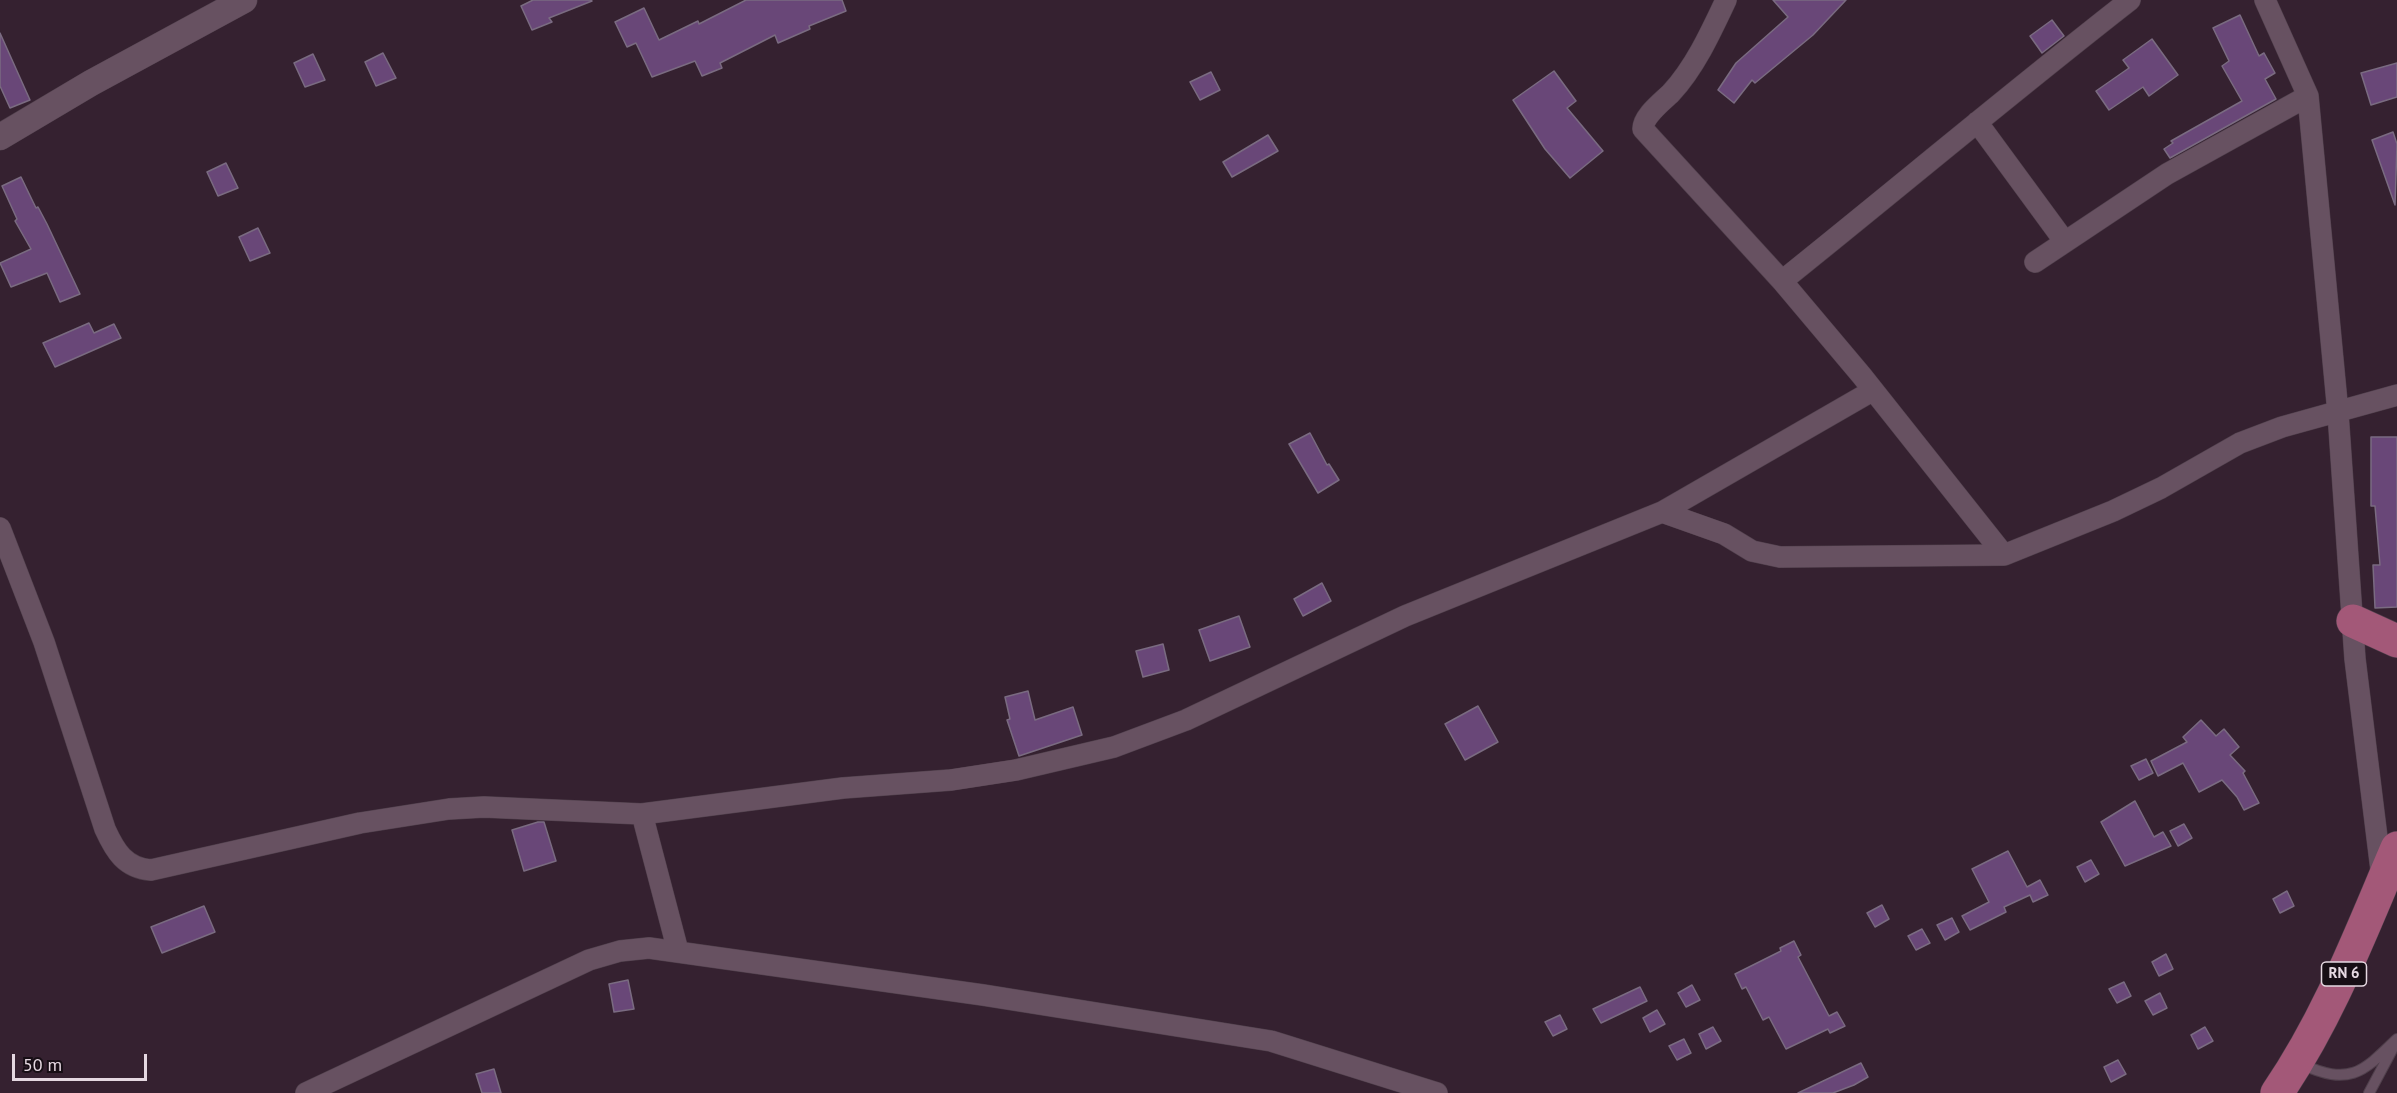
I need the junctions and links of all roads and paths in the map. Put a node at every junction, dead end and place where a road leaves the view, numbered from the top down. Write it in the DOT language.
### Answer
graph roads {
  1 [pos="244,0"];
  2 [pos="1726,0"];
  3 [pos="2130,0"];
  4 [pos="2265,0"];
  5 [pos="2308,96"];
  6 [pos="1977,122"];
  7 [pos="0,137"];
  8 [pos="2065,242"];
  9 [pos="2035,262"];
  10 [pos="1782,281"];
  11 [pos="1872,391"];
  12 [pos="2397,395"];
  13 [pos="2338,413"];
  14 [pos="1662,512"];
  15 [pos="0,528"];
  16 [pos="2004,555"];
  17 [pos="2353,621"];
  18 [pos="2397,641"];
  19 [pos="642,814"];
  20 [pos="2397,848"];
  21 [pos="2390,886"];
  22 [pos="678,951"];
  23 [pos="2397,1040"];
  24 [pos="2305,1075"];
  25 [pos="306,1093"];
  26 [pos="1437,1093"];
  27 [pos="2277,1093"];
  28 [pos="2369,1093"];
  1 -- 7 [label="street"];
  2 -- 10 [label="street"];
  3 -- 6 [label="street"];
  4 -- 5 [label="street"];
  5 -- 8 [label="street"];
  5 -- 13 [label="street"];
  6 -- 8 [label="street"];
  6 -- 10 [label="street"];
  8 -- 9 [label="street"];
  10 -- 11 [label="street"];
  11 -- 14 [label="street"];
  11 -- 16 [label="street"];
  12 -- 13 [label="street"];
  13 -- 16 [label="street"];
  13 -- 17 [label="street"];
  14 -- 16 [label="street"];
  14 -- 19 [label="street"];
  15 -- 19 [label="street"];
  17 -- 18 [label="main road"];
  17 -- 21 [label="street"];
  19 -- 22 [label="street"];
  20 -- 21 [label="main road, RN 6"];
  21 -- 24 [label="main road, RN 6"];
  22 -- 25 [label="street"];
  22 -- 26 [label="street"];
  23 -- 24 [label="lane"];
  23 -- 28 [label="lane"];
  24 -- 27 [label="main road, RN 6"];
}
